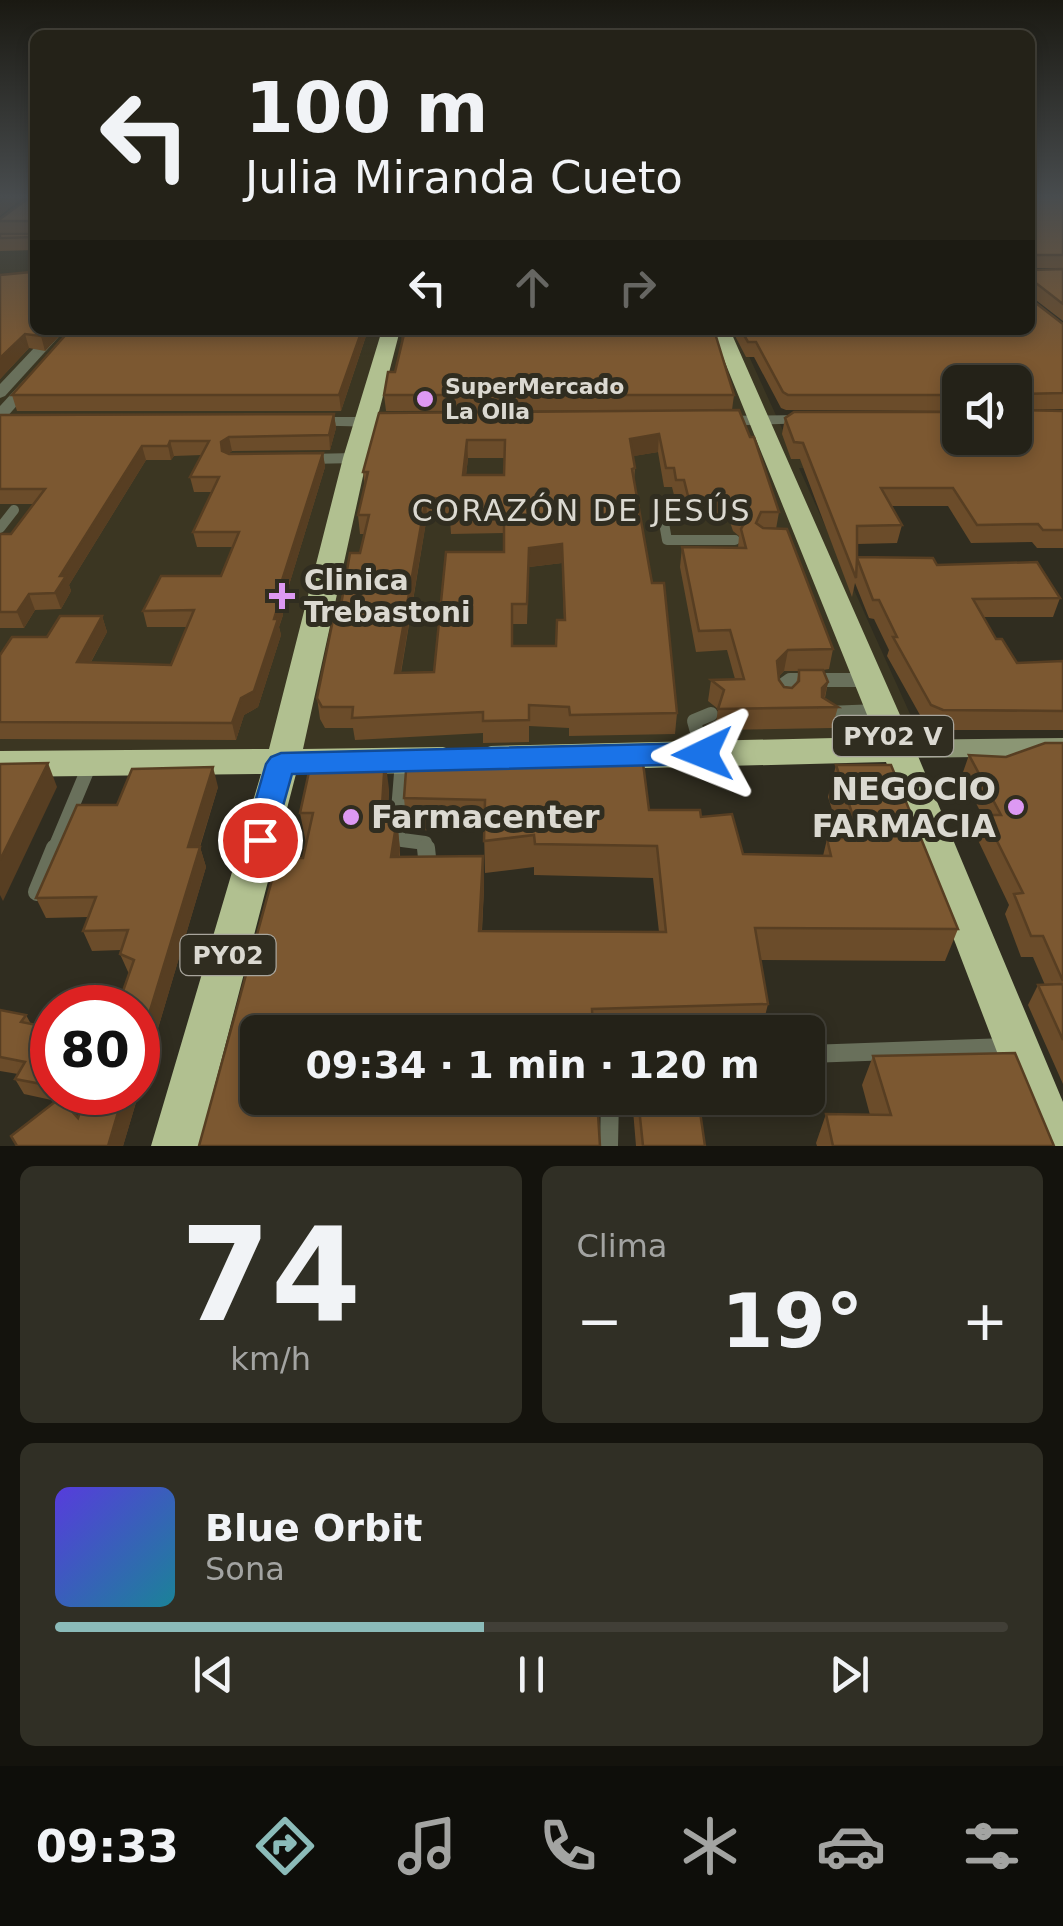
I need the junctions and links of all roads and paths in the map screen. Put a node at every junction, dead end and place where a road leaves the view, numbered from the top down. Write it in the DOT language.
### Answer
graph roads {
  1 [pos="53,335"];
  2 [pos="72,335"];
  3 [pos="390,335"];
  4 [pos="723,335"];
  5 [pos="0,393"];
  6 [pos="0,418"];
  7 [pos="19,420"];
  8 [pos="832,420"];
  9 [pos="758,421"];
  10 [pos="288,422"];
  11 [pos="365,422"];
  12 [pos="404,422"];
  13 [pos="693,422"];
  14 [pos="355,458"];
  15 [pos="291,459"];
  16 [pos="14,510"];
  17 [pos="664,523"];
  18 [pos="0,528"];
  19 [pos="735,540"];
  20 [pos="876,695"];
  21 [pos="785,699"];
  22 [pos="827,712"];
  23 [pos="711,714"];
  24 [pos="1063,748"];
  25 [pos="898,749"];
  26 [pos="703,754"];
  27 [pos="402,761"];
  28 [pos="0,764"];
  29 [pos="90,764"];
  30 [pos="281,764"];
  31 [pos="428,869"];
  32 [pos="37,892"];
  33 [pos="1016,1047"];
  34 [pos="825,1053"];
  35 [pos="610,1115"];
  36 [pos="175,1146"];
  37 [pos="609,1146"];
  38 [pos="1057,1146"];
  1 -- 5 [label="street"];
  2 -- 6 [label="street"];
  3 -- 11 [label="highway, PY02"];
  4 -- 9 [label="highway, PY02 V"];
  6 -- 7 [label="street"];
  8 -- 9 [label="street"];
  9 -- 13 [label="street"];
  9 -- 20 [label="highway, PY02 V"];
  10 -- 11 [label="street"];
  11 -- 12 [label="street"];
  11 -- 14 [label="highway, PY02"];
  14 -- 15 [label="lane"];
  14 -- 30 [label="highway, PY02"];
  16 -- 18 [label="lane"];
  17 -- 19 [label="lane"];
  20 -- 21 [label="lane"];
  20 -- 22 [label="lane"];
  20 -- 25 [label="highway, PY02 V"];
  23 -- 26 [label="lane"];
  24 -- 25 [label="main road"];
  25 -- 26 [label="highway"];
  25 -- 33 [label="highway, PY02 V"];
  26 -- 27 [label="highway"];
  27 -- 30 [label="highway"];
  27 -- 31 [label="lane"];
  28 -- 29 [label="highway"];
  29 -- 30 [label="highway"];
  29 -- 32 [label="lane"];
  30 -- 36 [label="highway, PY02"];
  33 -- 34 [label="lane"];
  33 -- 38 [label="highway, PY02 V"];
  35 -- 37 [label="lane"];
}
